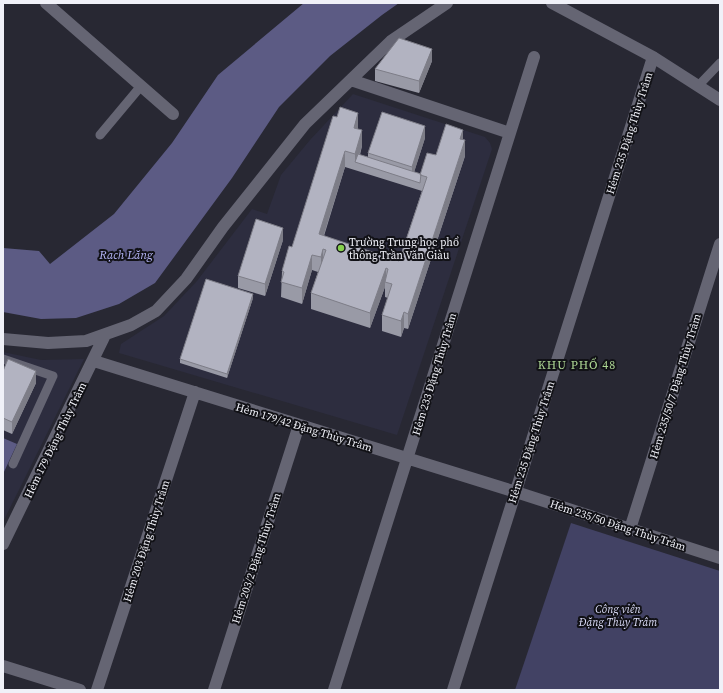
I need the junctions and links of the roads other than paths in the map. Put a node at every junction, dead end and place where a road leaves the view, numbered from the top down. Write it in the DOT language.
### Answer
graph roads {
  1 [pos="46,3"];
  2 [pos="447,3"];
  3 [pos="552,3"];
  4 [pos="534,57"];
  5 [pos="653,57"];
  6 [pos="720,63"];
  7 [pos="351,80"];
  8 [pos="141,86"];
  9 [pos="698,86"];
  10 [pos="720,100"];
  11 [pos="173,114"];
  12 [pos="510,133"];
  13 [pos="100,135"];
  14 [pos="720,244"];
  15 [pos="105,335"];
  16 [pos="3,339"];
  17 [pos="3,358"];
  18 [pos="94,361"];
  19 [pos="195,392"];
  20 [pos="299,425"];
  21 [pos="407,459"];
  22 [pos="13,464"];
  23 [pos="516,492"];
  24 [pos="630,529"];
  25 [pos="3,544"];
  26 [pos="720,558"];
  27 [pos="3,666"];
  28 [pos="80,690"];
  29 [pos="97,690"];
  30 [pos="214,690"];
  31 [pos="334,690"];
  32 [pos="453,690"];
  1 -- 8 [label="street"];
  2 -- 7 [label="street"];
  3 -- 5 [label="street"];
  4 -- 12 [label="street, Hẻm 233 Đặng Thùy Trâm"];
  5 -- 9 [label="street"];
  5 -- 23 [label="street, Hẻm 235 Đặng Thùy Trâm"];
  6 -- 9 [label="lane"];
  7 -- 12 [label="street"];
  7 -- 15 [label="street"];
  8 -- 11 [label="street"];
  8 -- 13 [label="lane"];
  9 -- 10 [label="street"];
  12 -- 21 [label="street, Hẻm 233 Đặng Thùy Trâm"];
  14 -- 24 [label="street, Hẻm 235/50/7 Đặng Thùy Trâm"];
  15 -- 16 [label="street"];
  15 -- 18 [label="street, Hẻm 179 Đặng Thùy Trâm"];
  17 -- 22 [label="lane"];
  18 -- 19 [label="street, Hẻm 179/42 Đặng Thùy Trâm"];
  18 -- 25 [label="street, Hẻm 179 Đặng Thùy Trâm"];
  19 -- 20 [label="street, Hẻm 179/42 Đặng Thùy Trâm"];
  19 -- 29 [label="street, Hẻm 203 Đặng Thùy Trâm"];
  20 -- 21 [label="street, Hẻm 179/42 Đặng Thùy Trâm"];
  20 -- 30 [label="street, Hẻm 203/2 Đặng Thùy Trâm"];
  21 -- 23 [label="street, Hẻm 179/42 Đặng Thùy Trâm"];
  21 -- 31 [label="street, Hẻm 233 Đặng Thùy Trâm"];
  23 -- 24 [label="street, Hẻm 235/50 Đặng Thùy Trâm"];
  23 -- 32 [label="street, Hẻm 235 Đặng Thùy Trâm"];
  24 -- 26 [label="street, Hẻm 235/50 Đặng Thùy Trâm"];
  27 -- 28 [label="street"];
}
